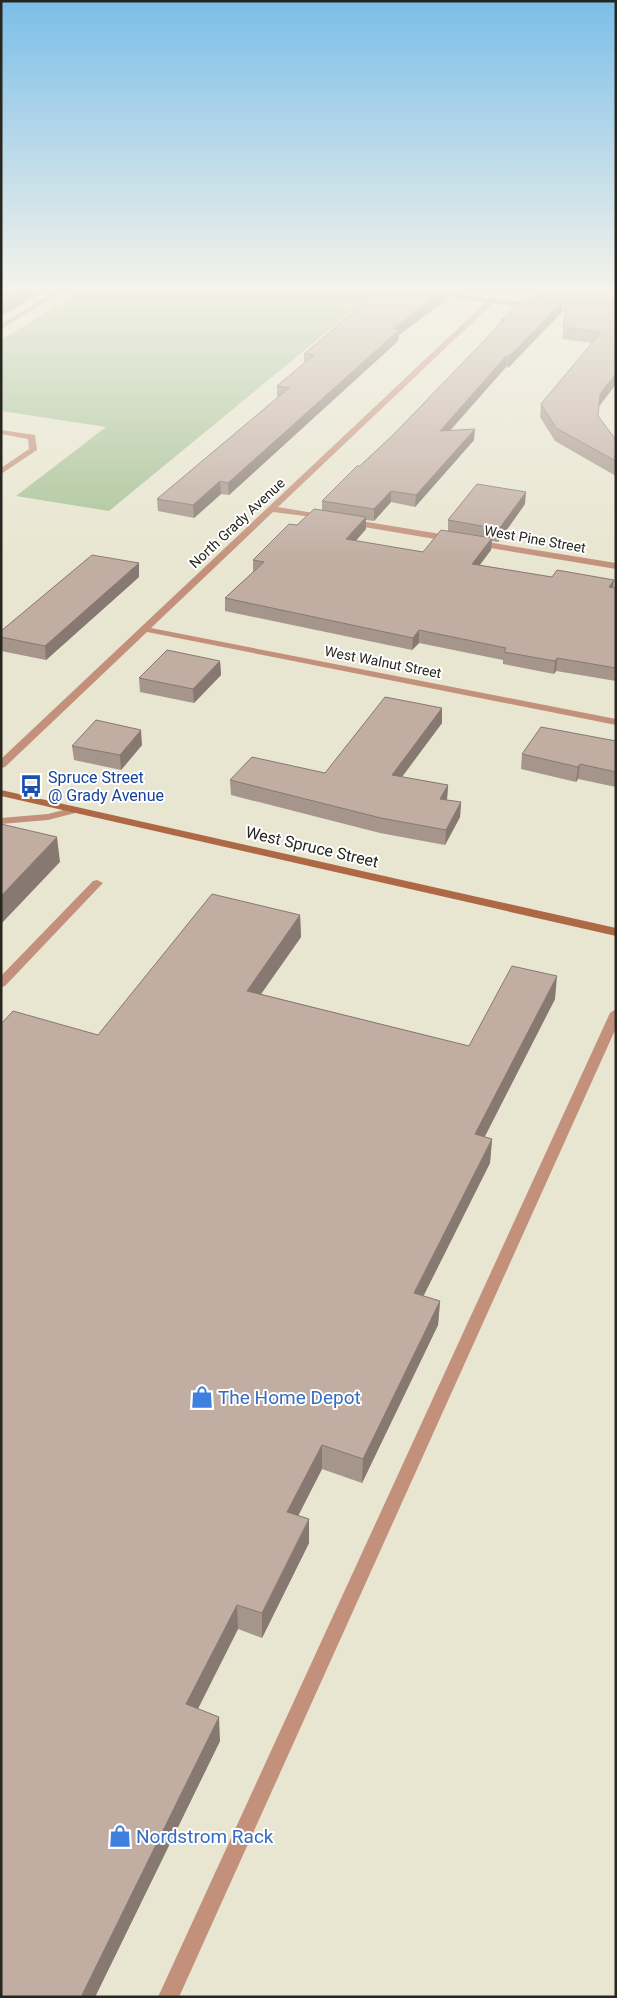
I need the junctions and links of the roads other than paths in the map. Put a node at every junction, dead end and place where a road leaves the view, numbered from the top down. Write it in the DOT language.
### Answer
graph roads {
  1 [pos="409,379"];
  2 [pos="1,432"];
  3 [pos="1,472"];
  4 [pos="272,509"];
  5 [pos="331,518"];
  6 [pos="341,520"];
  7 [pos="459,540"];
  8 [pos="468,542"];
  9 [pos="616,566"];
  10 [pos="144,629"];
  11 [pos="616,722"];
  12 [pos="1,765"];
  13 [pos="1,793"];
  14 [pos="75,810"];
  15 [pos="1,820"];
  16 [pos="97,883"];
  17 [pos="616,932"];
  18 [pos="1,983"];
  19 [pos="616,1013"];
  20 [pos="168,1997"];
  1 -- 4 [label="street, North Grady Avenue"];
  2 -- 3 [label="street"];
  4 -- 5 [label="street"];
  4 -- 10 [label="street, North Grady Avenue"];
  6 -- 7 [label="street"];
  8 -- 9 [label="street, West Pine Street"];
  10 -- 11 [label="street, West Walnut Street"];
  10 -- 12 [label="street, North Grady Avenue"];
  13 -- 14 [label="street, West Spruce Street"];
  14 -- 15 [label="street"];
  14 -- 17 [label="street, West Spruce Street"];
  16 -- 18 [label="street"];
  19 -- 20 [label="street"];
}
